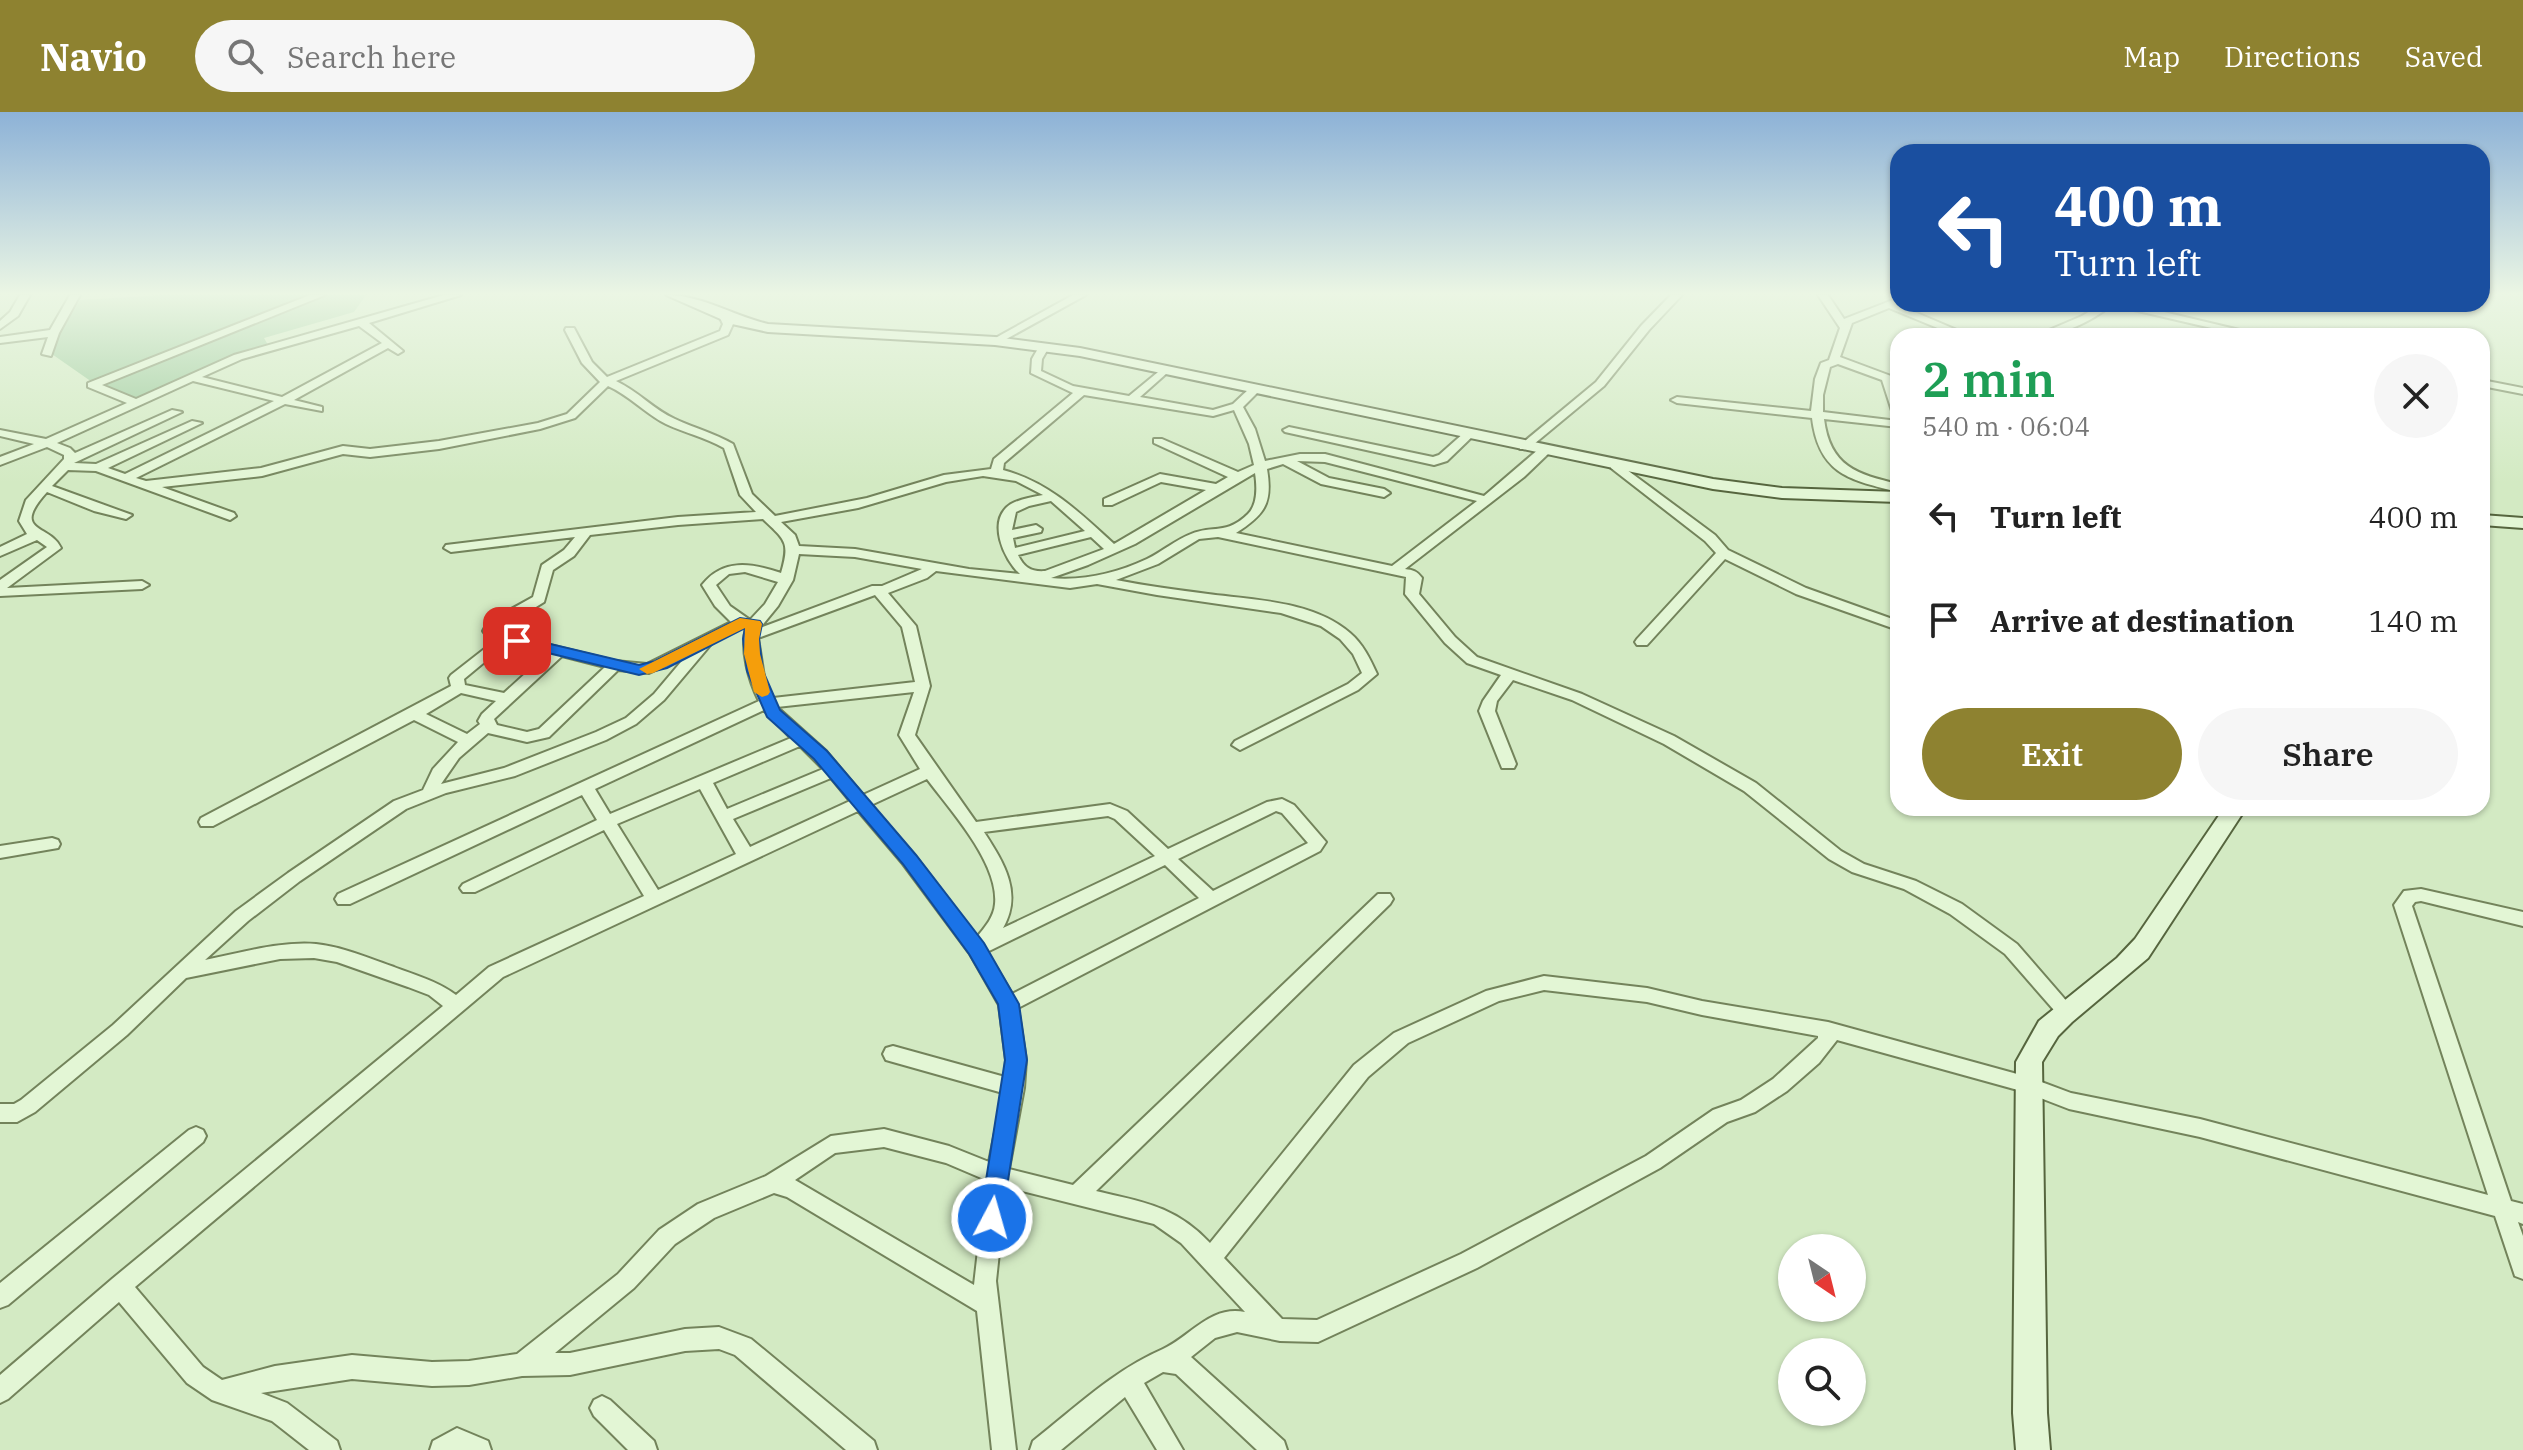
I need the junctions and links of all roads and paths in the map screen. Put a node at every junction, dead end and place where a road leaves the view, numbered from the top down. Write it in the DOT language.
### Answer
graph roads {
  1 [pos="162,357"];
  2 [pos="239,357"];
  3 [pos="374,357"];
  4 [pos="584,357"];
  5 [pos="667,357"];
  6 [pos="1038,357"];
  7 [pos="1096,357"];
  8 [pos="1621,357"];
  9 [pos="1834,360"];
  10 [pos="1163,371"];
  11 [pos="189,377"];
  12 [pos="607,381"];
  13 [pos="2490,385"];
  14 [pos="1890,387"];
  15 [pos="1254,390"];
  16 [pos="1082,391"];
  17 [pos="2523,391"];
  18 [pos="1132,399"];
  19 [pos="286,400"];
  20 [pos="1677,400"];
  21 [pos="135,402"];
  22 [pos="1237,406"];
  23 [pos="318,409"];
  24 [pos="176,412"];
  25 [pos="1816,415"];
  26 [pos="196,423"];
  27 [pos="1890,423"];
  28 [pos="1289,430"];
  29 [pos="0,433"];
  30 [pos="1469,434"];
  31 [pos="1158,441"];
  32 [pos="47,443"];
  33 [pos="1524,447"];
  34 [pos="1544,451"];
  35 [pos="1285,460"];
  36 [pos="0,461"];
  37 [pos="69,463"];
  38 [pos="1615,465"];
  39 [pos="98,468"];
  40 [pos="1262,468"];
  41 [pos="997,473"];
  42 [pos="1238,477"];
  43 [pos="125,478"];
  44 [pos="147,485"];
  45 [pos="1890,486"];
  46 [pos="46,488"];
  47 [pos="1218,488"];
  48 [pos="1384,493"];
  49 [pos="1052,497"];
  50 [pos="1890,497"];
  51 [pos="1487,500"];
  52 [pos="1108,502"];
  53 [pos="126,515"];
  54 [pos="230,516"];
  55 [pos="769,518"];
  56 [pos="2490,521"];
  57 [pos="2523,523"];
  58 [pos="1036,529"];
  59 [pos="585,533"];
  60 [pos="1093,533"];
  61 [pos="36,535"];
  62 [pos="1008,535"];
  63 [pos="1226,535"];
  64 [pos="451,548"];
  65 [pos="794,550"];
  66 [pos="1112,550"];
  67 [pos="0,552"];
  68 [pos="1011,553"];
  69 [pos="1723,553"];
  70 [pos="932,568"];
  71 [pos="1394,571"];
  72 [pos="786,580"];
  73 [pos="1100,581"];
  74 [pos="142,585"];
  75 [pos="0,586"];
  76 [pos="881,591"];
  77 [pos="0,592"];
  78 [pos="1890,623"];
  79 [pos="749,628"];
  80 [pos="706,641"];
  81 [pos="1642,642"];
  82 [pos="500,643"];
  83 [pos="559,651"];
  84 [pos="615,665"];
  85 [pos="1509,675"];
  86 [pos="923,686"];
  87 [pos="459,688"];
  88 [pos="506,698"];
  89 [pos="767,703"];
  90 [pos="414,714"];
  91 [pos="488,725"];
  92 [pos="802,739"];
  93 [pos="469,741"];
  94 [pos="1240,745"];
  95 [pos="1508,764"];
  96 [pos="834,771"];
  97 [pos="930,771"];
  98 [pos="704,781"];
  99 [pos="585,787"];
  100 [pos="430,793"];
  101 [pos="864,805"];
  102 [pos="2231,816"];
  103 [pos="723,817"];
  104 [pos="207,822"];
  105 [pos="607,822"];
  106 [pos="972,828"];
  107 [pos="52,844"];
  108 [pos="0,852"];
  109 [pos="747,857"];
  110 [pos="1164,858"];
  111 [pos="469,888"];
  112 [pos="344,899"];
  113 [pos="655,899"];
  114 [pos="1384,899"];
  115 [pos="1211,900"];
  116 [pos="2523,919"];
  117 [pos="976,949"];
  118 [pos="180,972"];
  119 [pos="1008,1004"];
  120 [pos="455,1005"];
  121 [pos="2067,1012"];
  122 [pos="1828,1030"];
  123 [pos="893,1054"];
  124 [pos="2028,1085"];
  125 [pos="1014,1088"];
  126 [pos="8,1113"];
  127 [pos="0,1130"];
  128 [pos="196,1136"];
  129 [pos="997,1175"];
  130 [pos="773,1183"];
  131 [pos="1077,1195"];
  132 [pos="2502,1208"];
  133 [pos="2523,1214"];
  134 [pos="1211,1258"];
  135 [pos="2523,1269"];
  136 [pos="120,1286"];
  137 [pos="0,1297"];
  138 [pos="986,1304"];
  139 [pos="1276,1329"];
  140 [pos="1169,1359"];
  141 [pos="522,1365"];
  142 [pos="1128,1379"];
  143 [pos="0,1391"];
  144 [pos="220,1392"];
  145 [pos="602,1408"];
  146 [pos="328,1450"];
  147 [pos="442,1450"];
  148 [pos="479,1450"];
  149 [pos="645,1450"];
  150 [pos="865,1450"];
  151 [pos="1004,1450"];
  152 [pos="1042,1450"];
  153 [pos="1171,1450"];
  154 [pos="1275,1450"];
  155 [pos="2033,1450"];
  1 -- 21 [label="street"];
  2 -- 11 [label="street"];
  3 -- 19 [label="street"];
  4 -- 12 [label="street"];
  5 -- 12 [label="street"];
  6 -- 16 [label="street"];
  7 -- 10 [label="street"];
  8 -- 33 [label="street"];
  9 -- 14 [label="street"];
  9 -- 25 [label="street"];
  10 -- 15 [label="street"];
  10 -- 18 [label="street"];
  11 -- 19 [label="street"];
  11 -- 21 [label="street"];
  12 -- 44 [label="street"];
  12 -- 55 [label="street"];
  13 -- 17 [label="street"];
  15 -- 22 [label="street"];
  15 -- 30 [label="street"];
  16 -- 18 [label="street"];
  16 -- 41 [label="street"];
  18 -- 22 [label="street"];
  19 -- 23 [label="street"];
  19 -- 43 [label="street"];
  20 -- 25 [label="street"];
  21 -- 32 [label="street"];
  22 -- 40 [label="street"];
  24 -- 37 [label="street"];
  25 -- 27 [label="street"];
  25 -- 45 [label="street"];
  26 -- 39 [label="street"];
  28 -- 30 [label="street"];
  29 -- 32 [label="street"];
  30 -- 33 [label="street"];
  31 -- 42 [label="street"];
  32 -- 36 [label="street"];
  32 -- 37 [label="street"];
  33 -- 34 [label="street"];
  34 -- 38 [label="street"];
  34 -- 51 [label="street"];
  35 -- 40 [label="street"];
  35 -- 48 [label="street"];
  35 -- 51 [label="street"];
  37 -- 39 [label="street"];
  37 -- 46 [label="street"];
  38 -- 50 [label="street"];
  38 -- 69 [label="street"];
  39 -- 43 [label="street"];
  40 -- 42 [label="street"];
  40 -- 63 [label="street"];
  41 -- 49 [label="street"];
  41 -- 55 [label="street"];
  42 -- 47 [label="street"];
  43 -- 44 [label="street"];
  44 -- 54 [label="street"];
  46 -- 53 [label="street"];
  46 -- 61 [label="street"];
  47 -- 52 [label="street"];
  47 -- 66 [label="street"];
  49 -- 60 [label="street"];
  49 -- 62 [label="street"];
  51 -- 71 [label="street"];
  55 -- 59 [label="street"];
  55 -- 65 [label="street"];
  56 -- 57 [label="street"];
  58 -- 62 [label="street"];
  59 -- 64 [label="street"];
  59 -- 82 [label="street"];
  60 -- 66 [label="street"];
  60 -- 68 [label="street"];
  61 -- 67 [label="street"];
  61 -- 75 [label="street"];
  62 -- 68 [label="street"];
  63 -- 71 [label="street"];
  63 -- 73 [label="street"];
  65 -- 70 [label="street"];
  65 -- 72 [label="street"];
  66 -- 68 [label="street"];
  69 -- 78 [label="street"];
  69 -- 81 [label="street"];
  70 -- 73 [label="street"];
  70 -- 76 [label="street"];
  71 -- 85 [label="street"];
  72 -- 79 [label="street"];
  72 -- 79 [label="street"];
  73 -- 94 [label="street"];
  74 -- 77 [label="street"];
  76 -- 79 [label="street"];
  76 -- 86 [label="street"];
  79 -- 80 [label="street"];
  79 -- 89 [label="street"];
  80 -- 84 [label="street"];
  80 -- 100 [label="street"];
  82 -- 83 [label="street"];
  82 -- 87 [label="street"];
  83 -- 84 [label="street"];
  83 -- 88 [label="street"];
  84 -- 91 [label="street"];
  85 -- 95 [label="street"];
  85 -- 121 [label="street"];
  86 -- 89 [label="street"];
  86 -- 97 [label="street"];
  87 -- 88 [label="street"];
  87 -- 90 [label="street"];
  88 -- 91 [label="street"];
  89 -- 92 [label="street"];
  89 -- 99 [label="street"];
  90 -- 93 [label="street"];
  90 -- 104 [label="street"];
  91 -- 93 [label="street"];
  92 -- 96 [label="street"];
  92 -- 98 [label="street"];
  93 -- 100 [label="street"];
  96 -- 101 [label="street"];
  96 -- 103 [label="street"];
  97 -- 101 [label="street"];
  97 -- 106 [label="street"];
  98 -- 103 [label="street"];
  98 -- 105 [label="street"];
  99 -- 105 [label="street"];
  99 -- 112 [label="street"];
  100 -- 118 [label="street"];
  101 -- 109 [label="street"];
  101 -- 117 [label="street"];
  102 -- 121 [label="street"];
  103 -- 109 [label="street"];
  105 -- 111 [label="street"];
  105 -- 113 [label="street"];
  106 -- 110 [label="street"];
  106 -- 117 [label="street"];
  107 -- 108 [label="street"];
  109 -- 113 [label="street"];
  110 -- 115 [label="street"];
  110 -- 115 [label="street"];
  110 -- 117 [label="street"];
  113 -- 120 [label="street"];
  114 -- 131 [label="street"];
  115 -- 119 [label="street"];
  116 -- 132 [label="street"];
  117 -- 119 [label="street"];
  118 -- 120 [label="street"];
  118 -- 126 [label="street"];
  119 -- 125 [label="street"];
  120 -- 136 [label="street"];
  121 -- 124 [label="street"];
  122 -- 124 [label="street"];
  122 -- 134 [label="street"];
  122 -- 139 [label="street"];
  123 -- 125 [label="street"];
  124 -- 132 [label="street"];
  124 -- 155 [label="street"];
  125 -- 129 [label="street"];
  126 -- 127 [label="street"];
  128 -- 137 [label="street"];
  129 -- 130 [label="street"];
  129 -- 131 [label="street"];
  129 -- 138 [label="street"];
  130 -- 138 [label="street"];
  130 -- 141 [label="street"];
  131 -- 134 [label="street"];
  132 -- 133 [label="street"];
  132 -- 135 [label="street"];
  134 -- 139 [label="street"];
  136 -- 143 [label="street"];
  136 -- 144 [label="street"];
  138 -- 151 [label="street"];
  139 -- 140 [label="street"];
  140 -- 142 [label="street"];
  140 -- 154 [label="street"];
  141 -- 144 [label="street"];
  141 -- 150 [label="street"];
  142 -- 152 [label="street"];
  142 -- 153 [label="street"];
  144 -- 146 [label="street"];
  145 -- 149 [label="street"];
  147 -- 148 [label="street"];
}
